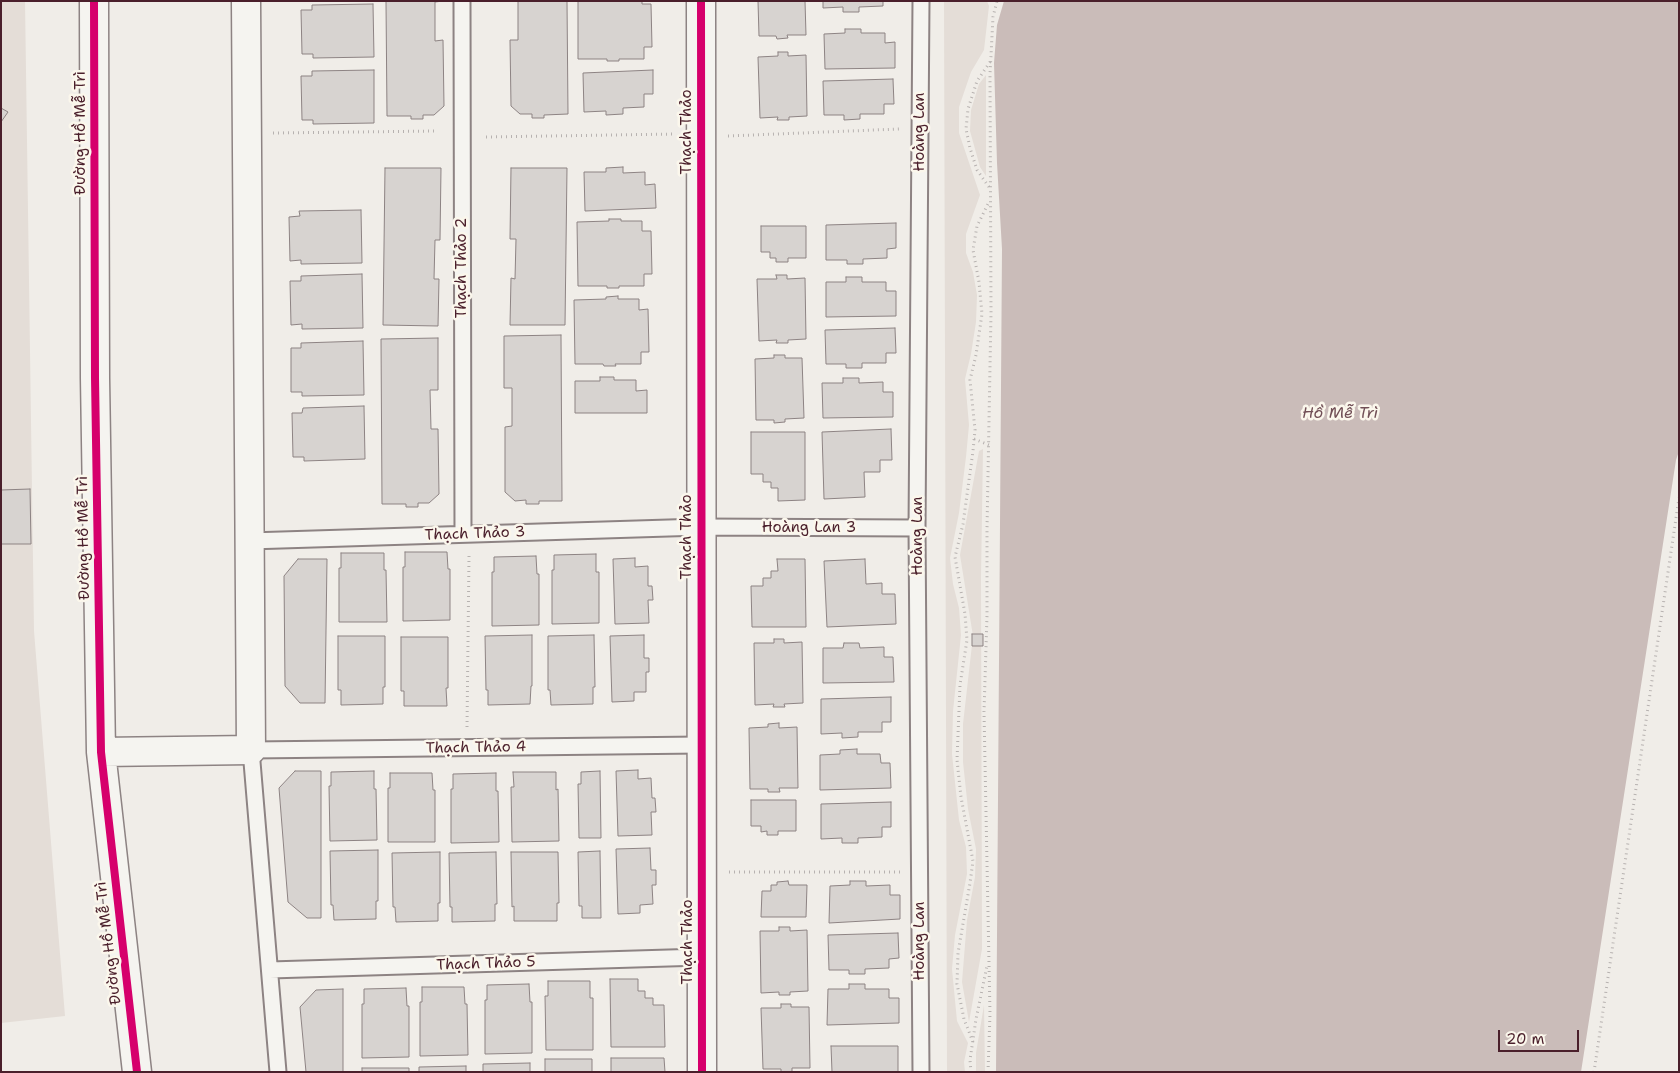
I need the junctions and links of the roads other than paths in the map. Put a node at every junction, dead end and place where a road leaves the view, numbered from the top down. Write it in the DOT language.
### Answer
graph roads {
  1 [pos="94,1"];
  2 [pos="246,1"];
  3 [pos="462,1"];
  4 [pos="700,1"];
  5 [pos="921,1"];
  6 [pos="701,527"];
  7 [pos="917,528"];
  8 [pos="463,534"];
  9 [pos="249,541"];
  10 [pos="701,745"];
  11 [pos="250,750"];
  12 [pos="101,752"];
  13 [pos="702,957"];
  14 [pos="270,970"];
  15 [pos="137,1072"];
  16 [pos="278,1072"];
  17 [pos="702,1072"];
  18 [pos="921,1072"];
  1 -- 12 [label="street, Đường Hồ Mễ Trì"];
  2 -- 9 [label="street"];
  3 -- 8 [label="lane, Thạch Thảo 2"];
  4 -- 6 [label="street, Thạch Thảo"];
  5 -- 7 [label="lane, Hoàng Lan"];
  6 -- 7 [label="lane, Hoàng Lan 3"];
  6 -- 8 [label="lane, Thạch Thảo 3"];
  6 -- 10 [label="street, Thạch Thảo"];
  7 -- 18 [label="lane, Hoàng Lan"];
  8 -- 9 [label="lane, Thạch Thảo 3"];
  9 -- 11 [label="street"];
  10 -- 11 [label="lane, Thạch Thảo 4"];
  10 -- 13 [label="street, Thạch Thảo"];
  11 -- 12 [label="street"];
  11 -- 14 [label="lane"];
  12 -- 15 [label="street, Đường Hồ Mễ Trì"];
  13 -- 14 [label="lane, Thạch Thảo 5"];
  13 -- 17 [label="street, Thạch Thảo"];
  14 -- 16 [label="lane"];
}
